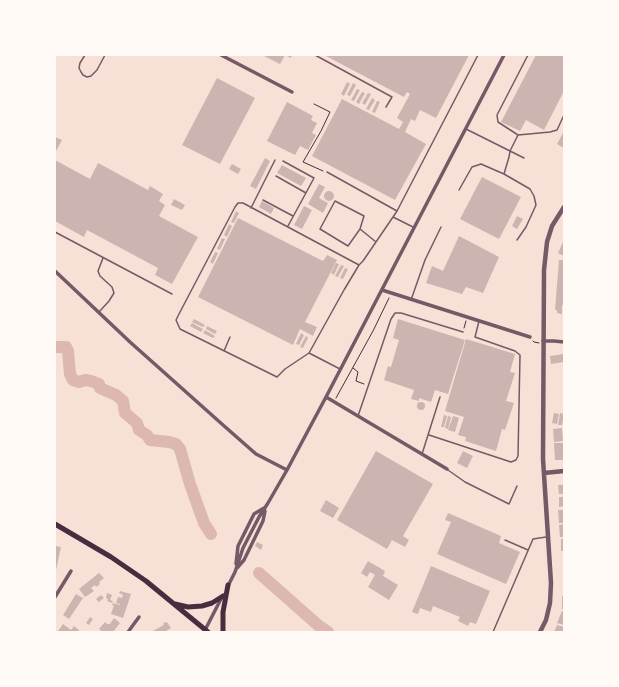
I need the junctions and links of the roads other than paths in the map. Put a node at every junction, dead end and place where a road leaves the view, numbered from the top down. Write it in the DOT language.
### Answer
graph roads {
  1 [pos="85,55"];
  2 [pos="105,55"];
  3 [pos="221,55"];
  4 [pos="315,55"];
  5 [pos="478,55"];
  6 [pos="504,55"];
  7 [pos="528,55"];
  8 [pos="292,92"];
  9 [pos="386,107"];
  10 [pos="564,115"];
  11 [pos="466,129"];
  12 [pos="518,135"];
  13 [pos="510,151"];
  14 [pos="524,158"];
  15 [pos="275,160"];
  16 [pos="283,161"];
  17 [pos="327,172"];
  18 [pos="504,174"];
  19 [pos="276,176"];
  20 [pos="459,190"];
  21 [pos="306,193"];
  22 [pos="263,200"];
  23 [pos="564,207"];
  24 [pos="251,208"];
  25 [pos="397,211"];
  26 [pos="294,217"];
  27 [pos="393,217"];
  28 [pos="288,227"];
  29 [pos="441,227"];
  30 [pos="414,228"];
  31 [pos="360,229"];
  32 [pos="55,232"];
  33 [pos="517,240"];
  34 [pos="376,242"];
  35 [pos="103,258"];
  36 [pos="359,265"];
  37 [pos="55,271"];
  38 [pos="382,290"];
  39 [pos="172,294"];
  40 [pos="411,300"];
  41 [pos="99,312"];
  42 [pos="479,321"];
  43 [pos="463,332"];
  44 [pos="230,337"];
  45 [pos="530,337"];
  46 [pos="543,342"];
  47 [pos="564,342"];
  48 [pos="224,351"];
  49 [pos="309,353"];
  50 [pos="341,370"];
  51 [pos="326,397"];
  52 [pos="440,397"];
  53 [pos="358,416"];
  54 [pos="429,435"];
  55 [pos="422,454"];
  56 [pos="447,469"];
  57 [pos="287,470"];
  58 [pos="564,471"];
  59 [pos="544,473"];
  60 [pos="517,486"];
  61 [pos="265,508"];
  62 [pos="55,524"];
  63 [pos="548,536"];
  64 [pos="505,540"];
  65 [pos="528,550"];
  66 [pos="71,571"];
  67 [pos="235,572"];
  68 [pos="228,585"];
  69 [pos="223,596"];
  70 [pos="55,597"];
  71 [pos="174,604"];
  72 [pos="139,617"];
  73 [pos="206,631"];
  74 [pos="128,632"];
  75 [pos="223,632"];
  76 [pos="492,632"];
  77 [pos="540,632"];
  1 -- 2 [label="lane"];
  3 -- 8 [label="street"];
  4 -- 9 [label="lane"];
  5 -- 25 [label="lane"];
  6 -- 11 [label="street"];
  7 -- 12 [label="lane"];
  10 -- 12 [label="lane"];
  11 -- 13 [label="lane"];
  11 -- 30 [label="street"];
  12 -- 13 [label="lane"];
  13 -- 14 [label="lane"];
  13 -- 18 [label="lane"];
  15 -- 24 [label="lane"];
  16 -- 21 [label="lane"];
  17 -- 25 [label="lane"];
  18 -- 20 [label="lane"];
  18 -- 33 [label="lane"];
  19 -- 21 [label="lane"];
  21 -- 26 [label="lane"];
  22 -- 26 [label="lane"];
  23 -- 46 [label="street"];
  24 -- 28 [label="lane"];
  24 -- 48 [label="lane"];
  25 -- 27 [label="lane"];
  26 -- 28 [label="lane"];
  27 -- 30 [label="lane"];
  27 -- 34 [label="lane"];
  28 -- 36 [label="lane"];
  29 -- 40 [label="lane"];
  30 -- 38 [label="street"];
  31 -- 31 [label="lane"];
  31 -- 34 [label="lane"];
  32 -- 35 [label="lane"];
  34 -- 36 [label="lane"];
  35 -- 39 [label="lane"];
  35 -- 41 [label="lane"];
  36 -- 49 [label="lane"];
  37 -- 41 [label="street"];
  38 -- 40 [label="street"];
  38 -- 50 [label="street"];
  40 -- 42 [label="street"];
  41 -- 57 [label="street"];
  42 -- 45 [label="street"];
  42 -- 54 [label="lane"];
  43 -- 53 [label="lane"];
  44 -- 48 [label="lane"];
  46 -- 47 [label="street"];
  46 -- 59 [label="street"];
  48 -- 49 [label="lane"];
  49 -- 50 [label="lane"];
  50 -- 51 [label="street"];
  51 -- 53 [label="street"];
  51 -- 57 [label="street"];
  52 -- 54 [label="lane"];
  53 -- 55 [label="street"];
  54 -- 55 [label="lane"];
  55 -- 56 [label="street"];
  56 -- 60 [label="lane"];
  57 -- 61 [label="street"];
  58 -- 59 [label="street"];
  59 -- 63 [label="street"];
  61 -- 67 [label="street"];
  61 -- 67 [label="street"];
  62 -- 71 [label="main road"];
  63 -- 65 [label="lane"];
  63 -- 77 [label="street"];
  64 -- 65 [label="lane"];
  65 -- 76 [label="lane"];
  66 -- 70 [label="street"];
  67 -- 68 [label="street"];
  68 -- 69 [label="street"];
  68 -- 75 [label="main road"];
  69 -- 71 [label="main road"];
  69 -- 73 [label="street"];
  71 -- 73 [label="main road"];
  72 -- 74 [label="street"];
}
